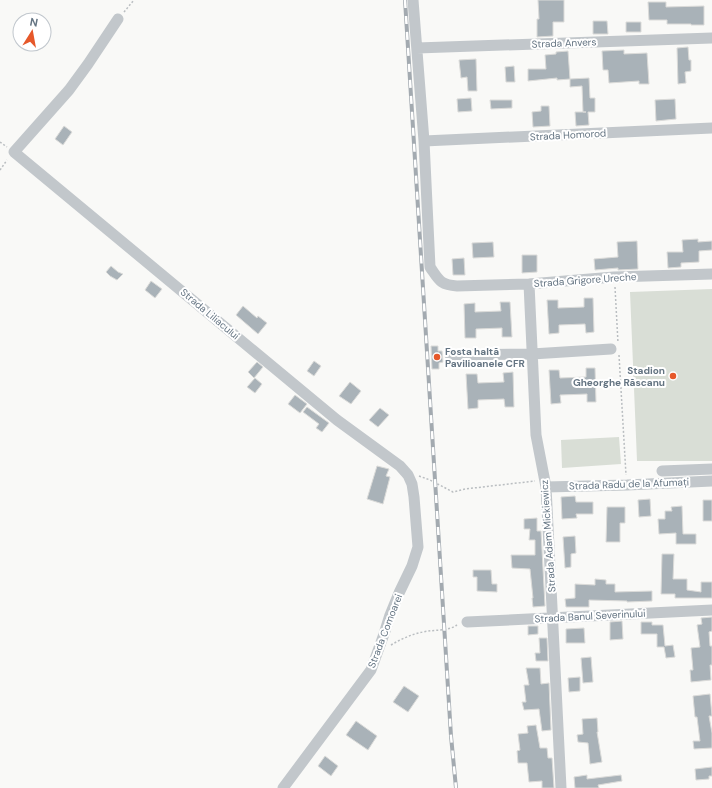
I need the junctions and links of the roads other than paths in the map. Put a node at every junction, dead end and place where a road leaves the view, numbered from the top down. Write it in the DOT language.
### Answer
graph roads {
  1 [pos="413,0"];
  2 [pos="118,19"];
  3 [pos="712,38"];
  4 [pos="417,48"];
  5 [pos="712,128"];
  6 [pos="424,141"];
  7 [pos="712,274"];
  8 [pos="529,284"];
  9 [pos="616,350"];
  10 [pos="532,354"];
  11 [pos="450,355"];
  12 [pos="712,469"];
  13 [pos="662,471"];
  14 [pos="408,475"];
  15 [pos="712,481"];
  16 [pos="545,483"];
  17 [pos="712,610"];
  18 [pos="553,618"];
  19 [pos="467,622"];
  20 [pos="283,788"];
  21 [pos="561,788"];
  1 -- 4 [label="street, Strada Grigore Ureche"];
  2 -- 14 [label="street, Strada Liliacului"];
  3 -- 4 [label="street, Strada Anvers"];
  4 -- 6 [label="street, Strada Grigore Ureche"];
  5 -- 6 [label="street, Strada Homorod"];
  6 -- 8 [label="street, Strada Grigore Ureche"];
  7 -- 8 [label="street, Strada Grigore Ureche"];
  8 -- 10 [label="street, Strada Adam Mickiewicz"];
  9 -- 10 [label="street"];
  10 -- 11 [label="street"];
  10 -- 16 [label="street, Strada Adam Mickiewicz"];
  12 -- 13 [label="street"];
  14 -- 20 [label="street, Strada Comoarei"];
  15 -- 16 [label="street, Strada Radu de la Afumați"];
  16 -- 18 [label="street, Strada Adam Mickiewicz"];
  17 -- 18 [label="street, Strada Banul Severinului"];
  18 -- 19 [label="street, Strada Banul Severinului"];
  18 -- 21 [label="street, Strada Adam Mickiewicz"];
}
